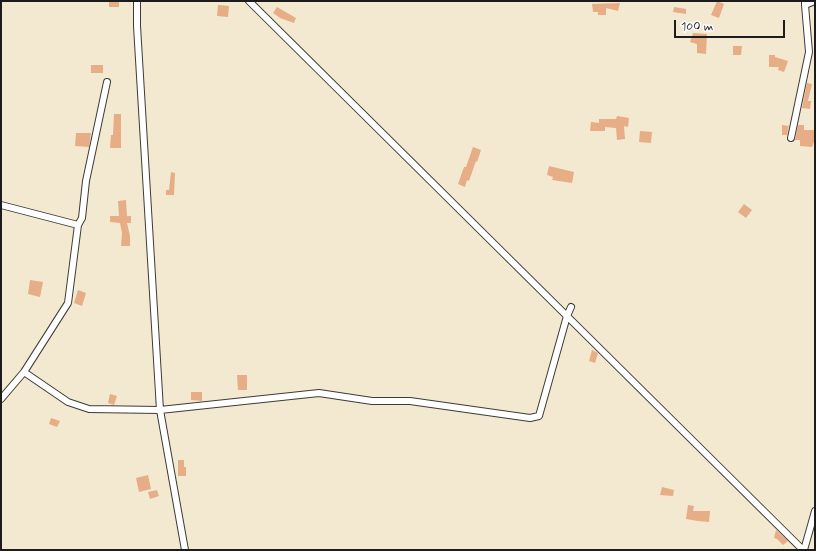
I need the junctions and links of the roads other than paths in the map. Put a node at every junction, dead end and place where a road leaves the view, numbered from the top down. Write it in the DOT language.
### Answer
graph roads {
  1 [pos="137,1"];
  2 [pos="249,1"];
  3 [pos="815,2"];
  4 [pos="805,3"];
  5 [pos="107,82"];
  6 [pos="791,138"];
  7 [pos="1,205"];
  8 [pos="78,225"];
  9 [pos="571,307"];
  10 [pos="567,316"];
  11 [pos="24,372"];
  12 [pos="1,399"];
  13 [pos="160,410"];
  14 [pos="815,511"];
  15 [pos="185,550"];
  16 [pos="804,550"];
  1 -- 13 [label="street"];
  2 -- 10 [label="street"];
  3 -- 4 [label="street"];
  4 -- 6 [label="street"];
  5 -- 8 [label="street"];
  7 -- 8 [label="street"];
  8 -- 11 [label="street"];
  9 -- 10 [label="street"];
  10 -- 13 [label="street"];
  10 -- 16 [label="street"];
  11 -- 12 [label="street"];
  11 -- 13 [label="street"];
  13 -- 15 [label="street"];
  14 -- 16 [label="street"];
}
